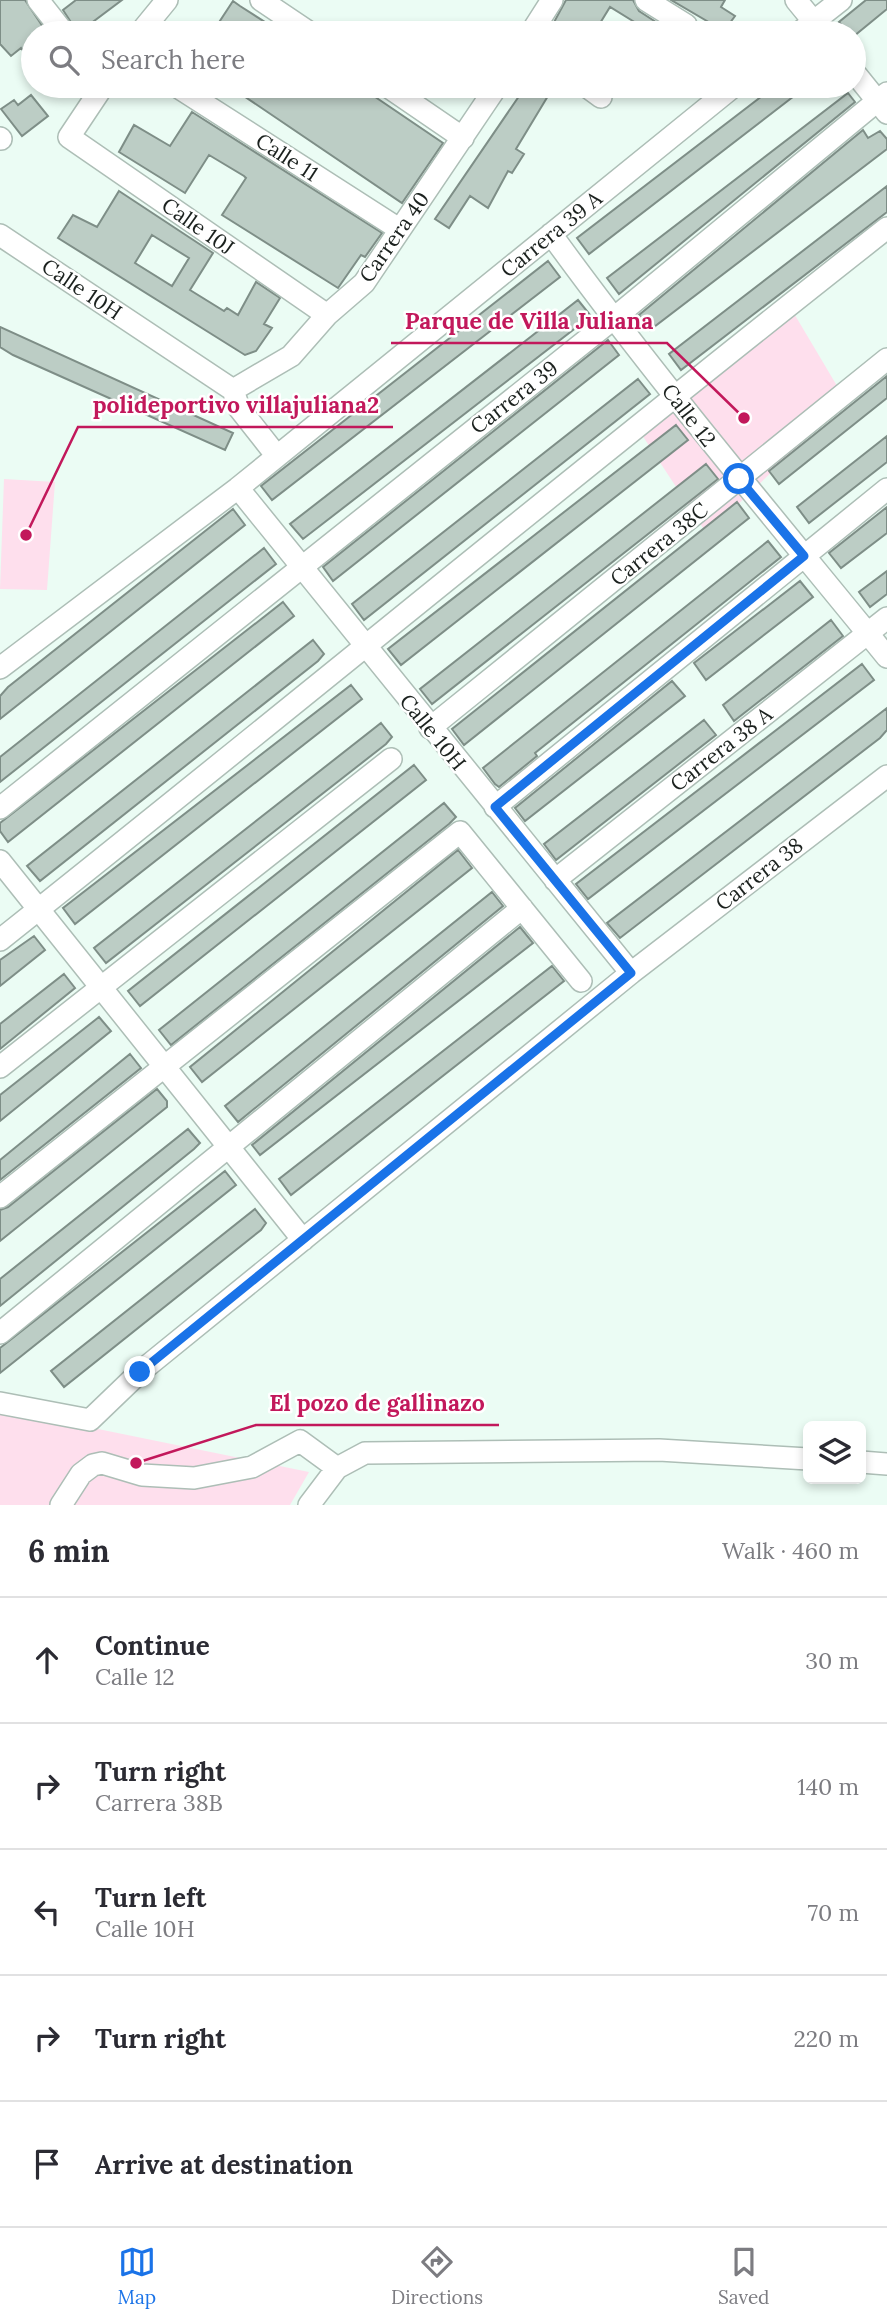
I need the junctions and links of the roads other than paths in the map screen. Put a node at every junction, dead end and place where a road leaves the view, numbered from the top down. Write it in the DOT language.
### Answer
graph roads {
  1 [pos="38,0"];
  2 [pos="167,0"];
  3 [pos="261,0"];
  4 [pos="552,0"];
  5 [pos="646,0"];
  6 [pos="796,0"];
  7 [pos="841,0"];
  8 [pos="55,21"];
  9 [pos="150,21"];
  10 [pos="292,21"];
  11 [pos="539,21"];
  12 [pos="680,21"];
  13 [pos="808,21"];
  14 [pos="820,21"];
  15 [pos="866,84"];
  16 [pos="95,98"];
  17 [pos="195,98"];
  18 [pos="405,98"];
  19 [pos="489,98"];
  20 [pos="719,98"];
  21 [pos="884,102"];
  22 [pos="463,138"];
  23 [pos="887,228"];
  24 [pos="399,229"];
  25 [pos="551,234"];
  26 [pos="0,235"];
  27 [pos="327,315"];
  28 [pos="613,319"];
  29 [pos="887,359"];
  30 [pos="233,390"];
  31 [pos="674,396"];
  32 [pos="276,455"];
  33 [pos="739,479"];
  34 [pos="238,488"];
  35 [pos="887,489"];
  36 [pos="804,556"];
  37 [pos="301,565"];
  38 [pos="887,618"];
  39 [pos="867,633"];
  40 [pos="364,647"];
  41 [pos="887,657"];
  42 [pos="0,668"];
  43 [pos="430,728"];
  44 [pos="391,760"];
  45 [pos="887,776"];
  46 [pos="495,807"];
  47 [pos="0,808"];
  48 [pos="0,861"];
  49 [pos="555,880"];
  50 [pos="522,908"];
  51 [pos="39,909"];
  52 [pos="0,940"];
  53 [pos="631,973"];
  54 [pos="581,981"];
  55 [pos="102,988"];
  56 [pos="163,1065"];
  57 [pos="0,1067"];
  58 [pos="228,1146"];
  59 [pos="0,1198"];
  60 [pos="303,1240"];
  61 [pos="0,1334"];
  62 [pos="0,1403"];
  63 [pos="803,1459"];
  64 [pos="866,1462"];
  65 [pos="887,1464"];
  66 [pos="337,1468"];
  67 [pos="61,1505"];
  68 [pos="309,1505"];
  1 -- 8 [label="street"];
  2 -- 9 [label="street"];
  3 -- 10 [label="street"];
  4 -- 11 [label="street"];
  5 -- 12 [label="street"];
  6 -- 13 [label="street"];
  7 -- 14 [label="street"];
  15 -- 21 [label="street"];
  16 -- 27 [label="street, Calle 10J"];
  17 -- 24 [label="street, Calle 11"];
  18 -- 22 [label="street"];
  19 -- 22 [label="street, Carrera 40"];
  20 -- 25 [label="street, Carrera 39 A"];
  21 -- 28 [label="street, Carrera 39"];
  22 -- 24 [label="street, Carrera 40"];
  23 -- 31 [label="street"];
  24 -- 27 [label="street, Carrera 40"];
  25 -- 28 [label="street, Calle 12"];
  25 -- 32 [label="street, Carrera 39 A"];
  26 -- 30 [label="street, Calle 10H"];
  27 -- 30 [label="street, Carrera 40"];
  28 -- 31 [label="street, Calle 12"];
  28 -- 37 [label="street, Carrera 39"];
  29 -- 33 [label="street, Carrera 38C"];
  30 -- 32 [label="street"];
  31 -- 33 [label="street, Calle 12"];
  31 -- 40 [label="street"];
  32 -- 34 [label="street, Carrera 39 A"];
  33 -- 36 [label="street, Calle 12"];
  33 -- 43 [label="street, Carrera 38C"];
  34 -- 37 [label="street, Calle 10H"];
  34 -- 42 [label="street, Carrera 39 A"];
  35 -- 36 [label="street"];
  36 -- 39 [label="street, Calle 12"];
  36 -- 46 [label="street"];
  37 -- 40 [label="street, Calle 10H"];
  37 -- 47 [label="street, Carrera 39"];
  38 -- 39 [label="street, Carrera 38 A"];
  39 -- 41 [label="street, Calle 12"];
  39 -- 49 [label="street, Carrera 38 A"];
  40 -- 43 [label="street, Calle 10H"];
  40 -- 51 [label="street"];
  43 -- 46 [label="street, Calle 10H"];
  44 -- 55 [label="street"];
  45 -- 53 [label="street, Carrera 38"];
  46 -- 49 [label="street, Calle 10H"];
  48 -- 51 [label="street"];
  49 -- 53 [label="street, Calle 10H"];
  50 -- 54 [label="street"];
  50 -- 56 [label="street"];
  50 -- 58 [label="street"];
  51 -- 52 [label="street"];
  51 -- 55 [label="street"];
  53 -- 60 [label="street, Carrera 38"];
  55 -- 56 [label="street"];
  55 -- 57 [label="street"];
  56 -- 58 [label="street"];
  56 -- 59 [label="street"];
  58 -- 60 [label="street"];
  58 -- 61 [label="street"];
  60 -- 62 [label="street, Carrera 38"];
  63 -- 66 [label="street"];
  64 -- 65 [label="street"];
  66 -- 67 [label="street"];
  66 -- 68 [label="street"];
}
